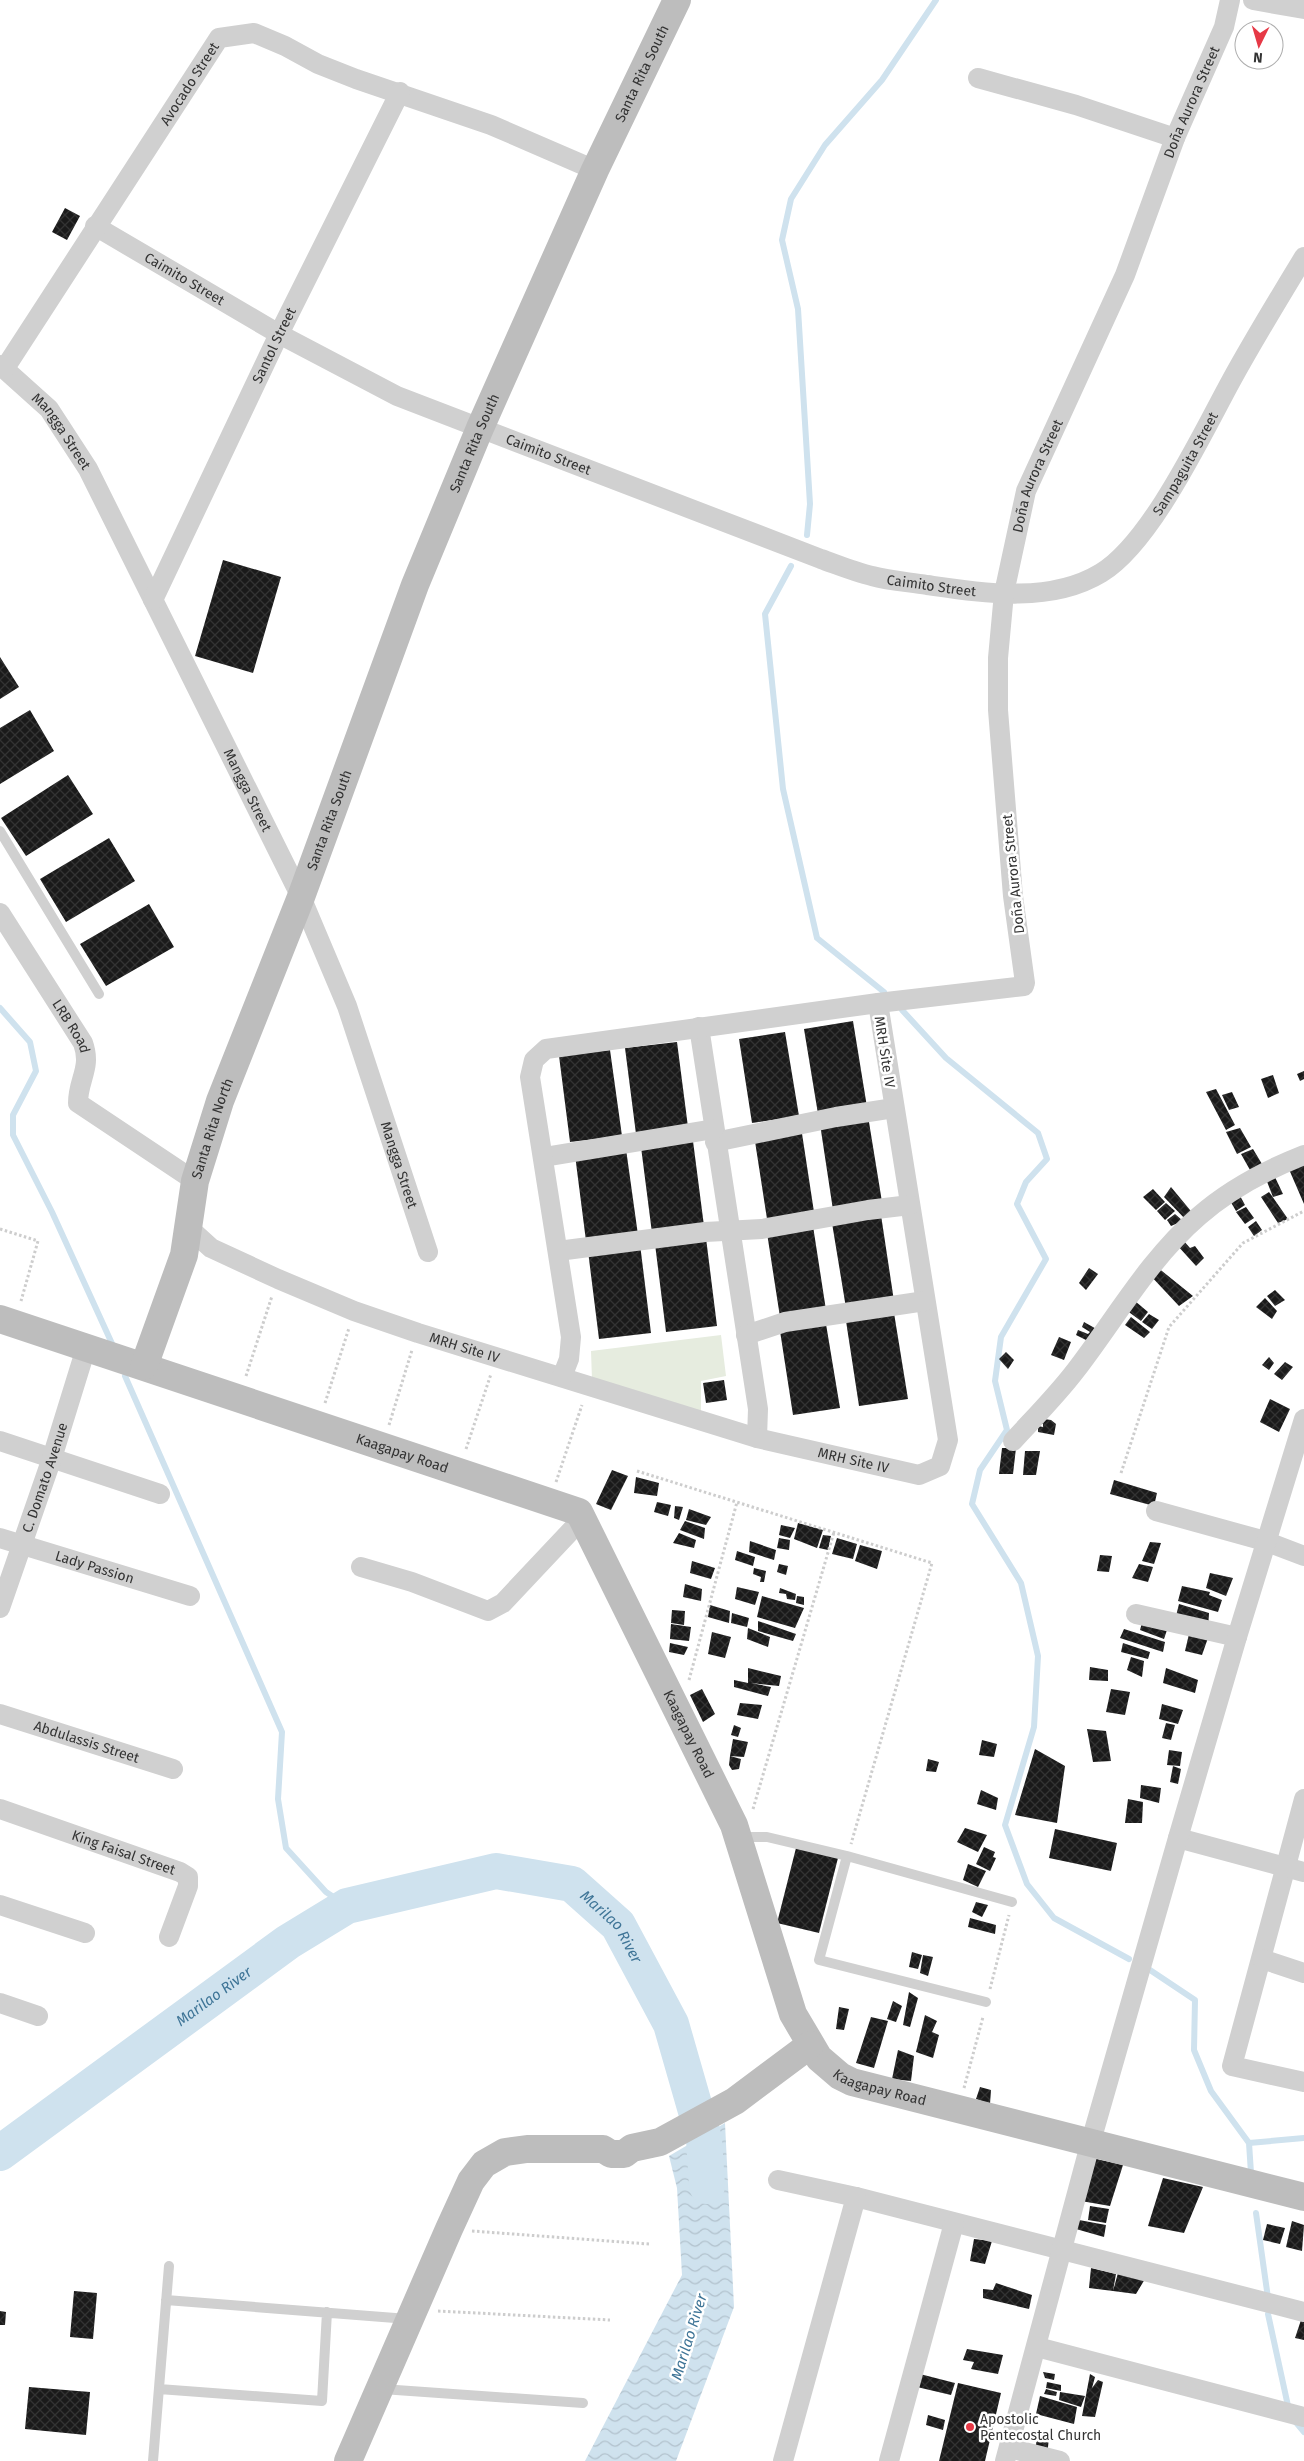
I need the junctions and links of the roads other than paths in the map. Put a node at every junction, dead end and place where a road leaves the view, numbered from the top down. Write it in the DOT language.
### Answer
graph roads {
  1 [pos="677,0"];
  2 [pos="1230,0"];
  3 [pos="1253,0"];
  4 [pos="1304,9"];
  5 [pos="978,78"];
  6 [pos="400,92"];
  7 [pos="1175,138"];
  8 [pos="595,170"];
  9 [pos="96,226"];
  10 [pos="1304,257"];
  11 [pos="279,334"];
  12 [pos="2,366"];
  13 [pos="480,428"];
  14 [pos="1004,593"];
  15 [pos="153,600"];
  16 [pos="0,831"];
  17 [pos="302,898"];
  18 [pos="0,912"];
  19 [pos="1025,984"];
  20 [pos="99,994"];
  21 [pos="878,1003"];
  22 [pos="698,1028"];
  23 [pos="894,1108"];
  24 [pos="714,1136"];
  25 [pos="1304,1155"];
  26 [pos="544,1157"];
  27 [pos="195,1181"];
  28 [pos="910,1205"];
  29 [pos="190,1229"];
  30 [pos="730,1231"];
  31 [pos="558,1251"];
  32 [pos="428,1252"];
  33 [pos="925,1301"];
  34 [pos="7,1321"];
  35 [pos="746,1335"];
  36 [pos="86,1348"];
  37 [pos="144,1366"];
  38 [pos="562,1377"];
  39 [pos="1304,1419"];
  40 [pos="757,1438"];
  41 [pos="0,1441"];
  42 [pos="1013,1442"];
  43 [pos="52,1458"];
  44 [pos="160,1494"];
  45 [pos="1156,1511"];
  46 [pos="583,1518"];
  47 [pos="0,1538"];
  48 [pos="1266,1541"];
  49 [pos="22,1545"];
  50 [pos="1304,1556"];
  51 [pos="361,1567"];
  52 [pos="190,1596"];
  53 [pos="0,1608"];
  54 [pos="1136,1614"];
  55 [pos="1236,1637"];
  56 [pos="0,1714"];
  57 [pos="173,1769"];
  58 [pos="1304,1799"];
  59 [pos="0,1809"];
  60 [pos="736,1831"];
  61 [pos="1178,1838"];
  62 [pos="847,1856"];
  63 [pos="1284,1867"];
  64 [pos="1304,1872"];
  65 [pos="1012,1902"];
  66 [pos="0,1905"];
  67 [pos="85,1933"];
  68 [pos="169,1937"];
  69 [pos="1262,1959"];
  70 [pos="1304,1973"];
  71 [pos="986,2002"];
  72 [pos="0,2003"];
  73 [pos="38,2016"];
  74 [pos="810,2045"];
  75 [pos="1304,2082"];
  76 [pos="1092,2142"];
  77 [pos="778,2180"];
  78 [pos="856,2197"];
  79 [pos="1304,2197"];
  80 [pos="954,2223"];
  81 [pos="1063,2249"];
  82 [pos="169,2266"];
  83 [pos="166,2300"];
  84 [pos="327,2312"];
  85 [pos="1304,2312"];
  86 [pos="410,2314"];
  87 [pos="1038,2347"];
  88 [pos="159,2389"];
  89 [pos="378,2389"];
  90 [pos="583,2403"];
  91 [pos="1304,2417"];
  92 [pos="1007,2455"];
  93 [pos="152,2461"];
  94 [pos="348,2461"];
  95 [pos="783,2461"];
  96 [pos="889,2461"];
  97 [pos="1060,2461"];
  1 -- 8 [label="street, Santa Rita South"];
  2 -- 7 [label="street, Doña Aurora Street"];
  3 -- 4 [label="street"];
  5 -- 7 [label="street"];
  6 -- 8 [label="street, Avocado Street"];
  6 -- 9 [label="street, Avocado Street"];
  6 -- 11 [label="street, Santol Street"];
  7 -- 14 [label="street, Doña Aurora Street"];
  8 -- 13 [label="street, Santa Rita South"];
  9 -- 11 [label="street, Caimito Street"];
  9 -- 12 [label="street, Avocado Street"];
  10 -- 14 [label="street, Sampaguita Street"];
  11 -- 13 [label="street, Caimito Street"];
  11 -- 15 [label="street, Santol Street"];
  12 -- 15 [label="street, Mangga Street"];
  13 -- 14 [label="street, Caimito Street"];
  13 -- 17 [label="street, Santa Rita South"];
  14 -- 19 [label="street, Doña Aurora Street"];
  15 -- 17 [label="street, Mangga Street"];
  16 -- 20 [label="lane"];
  17 -- 27 [label="street, Santa Rita North"];
  17 -- 32 [label="street, Mangga Street"];
  18 -- 27 [label="street, LRB Road"];
  19 -- 21 [label="street, MRH Site IV"];
  21 -- 22 [label="street"];
  21 -- 23 [label="street, MRH Site IV"];
  22 -- 24 [label="street"];
  22 -- 26 [label="street"];
  23 -- 24 [label="street"];
  23 -- 28 [label="street, MRH Site IV"];
  24 -- 26 [label="street"];
  24 -- 30 [label="street"];
  25 -- 42 [label="street"];
  26 -- 31 [label="street"];
  27 -- 29 [label="street, Santa Rita North"];
  28 -- 30 [label="street"];
  28 -- 33 [label="street, MRH Site IV"];
  29 -- 37 [label="street, Santa Rita North"];
  29 -- 38 [label="street, MRH Site IV"];
  30 -- 31 [label="street"];
  30 -- 35 [label="street"];
  31 -- 38 [label="street"];
  33 -- 35 [label="street"];
  33 -- 40 [label="street, MRH Site IV"];
  34 -- 36 [label="street, Kaagapay Road"];
  35 -- 40 [label="street"];
  36 -- 37 [label="street, Kaagapay Road"];
  36 -- 43 [label="street, C. Domato Avenue"];
  37 -- 46 [label="street, Kaagapay Road"];
  38 -- 40 [label="street, MRH Site IV"];
  39 -- 48 [label="street"];
  41 -- 43 [label="street"];
  43 -- 44 [label="street"];
  43 -- 49 [label="street, C. Domato Avenue"];
  45 -- 48 [label="street"];
  46 -- 51 [label="street"];
  46 -- 60 [label="street, Kaagapay Road"];
  47 -- 49 [label="street, Lady Passion"];
  48 -- 50 [label="street"];
  48 -- 55 [label="street"];
  49 -- 52 [label="street, Lady Passion"];
  49 -- 53 [label="street, C. Domato Avenue"];
  54 -- 55 [label="street"];
  55 -- 61 [label="street"];
  56 -- 57 [label="street, Abdulassis Street"];
  58 -- 63 [label="street"];
  59 -- 68 [label="street, King Faisal Street"];
  60 -- 62 [label="lane"];
  60 -- 74 [label="street, Kaagapay Road"];
  61 -- 63 [label="street"];
  61 -- 76 [label="street"];
  62 -- 65 [label="lane"];
  62 -- 71 [label="lane"];
  63 -- 64 [label="street"];
  63 -- 69 [label="street"];
  66 -- 67 [label="street"];
  69 -- 70 [label="street"];
  69 -- 75 [label="street"];
  72 -- 73 [label="street"];
  74 -- 76 [label="street, Kaagapay Road"];
  74 -- 86 [label="street"];
  76 -- 79 [label="street, Kaagapay Road"];
  76 -- 81 [label="street"];
  77 -- 78 [label="street"];
  78 -- 80 [label="street"];
  78 -- 95 [label="street"];
  80 -- 81 [label="street"];
  80 -- 96 [label="street"];
  81 -- 85 [label="street"];
  81 -- 87 [label="street"];
  82 -- 83 [label="lane"];
  83 -- 84 [label="lane"];
  83 -- 88 [label="lane"];
  84 -- 86 [label="lane"];
  84 -- 88 [label="lane"];
  86 -- 89 [label="street"];
  87 -- 91 [label="street"];
  87 -- 92 [label="street"];
  88 -- 93 [label="lane"];
  89 -- 90 [label="lane"];
  89 -- 94 [label="street"];
  92 -- 97 [label="street"];
}
